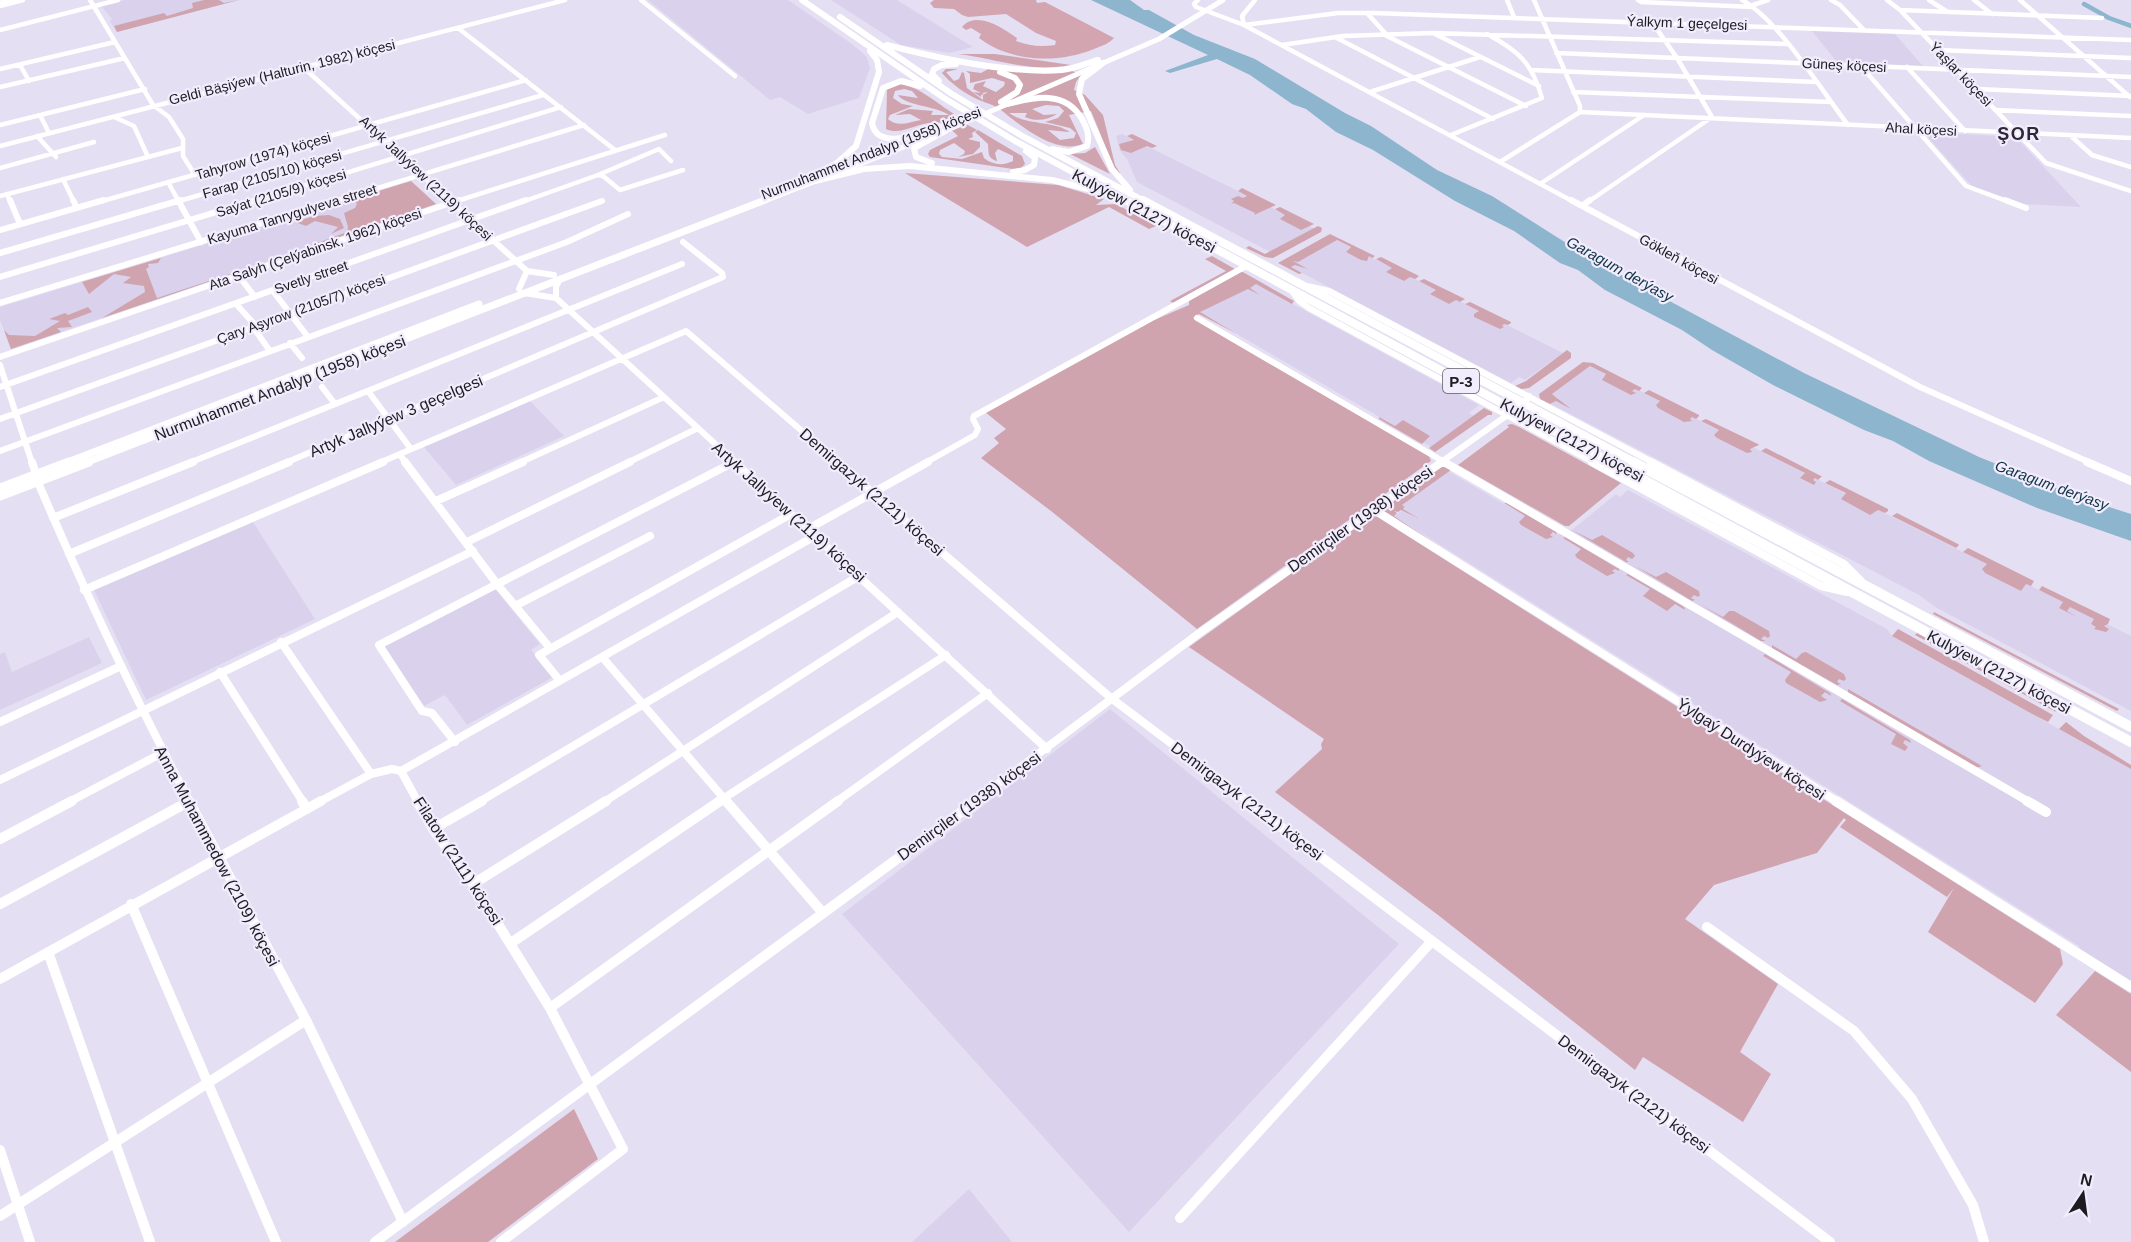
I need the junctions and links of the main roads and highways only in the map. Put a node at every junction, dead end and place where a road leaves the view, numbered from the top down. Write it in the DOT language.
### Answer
graph roads {
  1 [pos="11,0"];
  2 [pos="802,0"];
  3 [pos="815,0"];
  4 [pos="1223,0"];
  5 [pos="0,4"];
  6 [pos="1213,4"];
  7 [pos="868,42"];
  8 [pos="1101,62"];
  9 [pos="985,67"];
  10 [pos="948,96"];
  11 [pos="1004,103"];
  12 [pos="1085,115"];
  13 [pos="942,129"];
  14 [pos="1019,139"];
  15 [pos="813,179"];
  16 [pos="1157,209"];
  17 [pos="1144,211"];
  18 [pos="1441,350"];
  19 [pos="1413,364"];
  20 [pos="1440,364"];
  21 [pos="1603,446"];
  22 [pos="1624,447"];
  23 [pos="1591,451"];
  24 [pos="1599,466"];
  25 [pos="56,470"];
  26 [pos="36,472"];
  27 [pos="0,483"];
  28 [pos="0,488"];
  29 [pos="0,500"];
  30 [pos="2131,726"];
  31 [pos="2131,745"];
  1 -- 5 [label="main road"];
  2 -- 7 [label="highway, Kulyýew (2127) köçesi / P-3"];
  3 -- 7 [label="highway, Kulyýew (2127) köçesi / P-3"];
  4 -- 6 [label="main road, Nurmuhammet Andalyp (1958) köçesi"];
  6 -- 8 [label="main road, Nurmuhammet Andalyp (1958) köçesi"];
  7 -- 9 [label="highway"];
  7 -- 10 [label="highway, Kulyýew (2127) köçesi / P-3"];
  7 -- 15 [label="highway"];
  8 -- 9 [label="highway"];
  8 -- 11 [label="main road, Nurmuhammet Andalyp (1958) köçesi"];
  8 -- 12 [label="highway"];
  9 -- 10 [label="highway"];
  9 -- 11 [label="highway"];
  10 -- 13 [label="highway"];
  10 -- 14 [label="highway, Kulyýew (2127) köçesi / P-3"];
  11 -- 12 [label="highway"];
  11 -- 13 [label="main road, Nurmuhammet Andalyp (1958) köçesi"];
  12 -- 14 [label="highway"];
  12 -- 16 [label="highway"];
  13 -- 14 [label="highway"];
  13 -- 15 [label="main road, Nurmuhammet Andalyp (1958) köçesi"];
  14 -- 16 [label="highway, Kulyýew (2127) köçesi / P-3"];
  14 -- 17 [label="highway, Kulyýew (2127) köçesi / P-3"];
  15 -- 17 [label="highway"];
  15 -- 25 [label="main road, Nurmuhammet Andalyp (1958) köçesi"];
  16 -- 20 [label="highway, Kulyýew (2127) köçesi / P-3"];
  17 -- 20 [label="highway, Kulyýew (2127) köçesi / P-3"];
  18 -- 20 [label="highway"];
  19 -- 20 [label="highway"];
  20 -- 21 [label="highway, Kulyýew (2127) köçesi / P-3"];
  20 -- 23 [label="highway, Kulyýew (2127) köçesi / P-3"];
  21 -- 22 [label="highway"];
  21 -- 30 [label="highway, Kulyýew (2127) köçesi / P-3"];
  23 -- 24 [label="highway"];
  23 -- 31 [label="highway, Kulyýew (2127) köçesi / P-3"];
  25 -- 26 [label="main road"];
  25 -- 29 [label="main road, Nurmuhammet Andalyp (1958) köçesi"];
  25 -- 29 [label="main road"];
  26 -- 27 [label="main road"];
  26 -- 28 [label="main road"];
}
